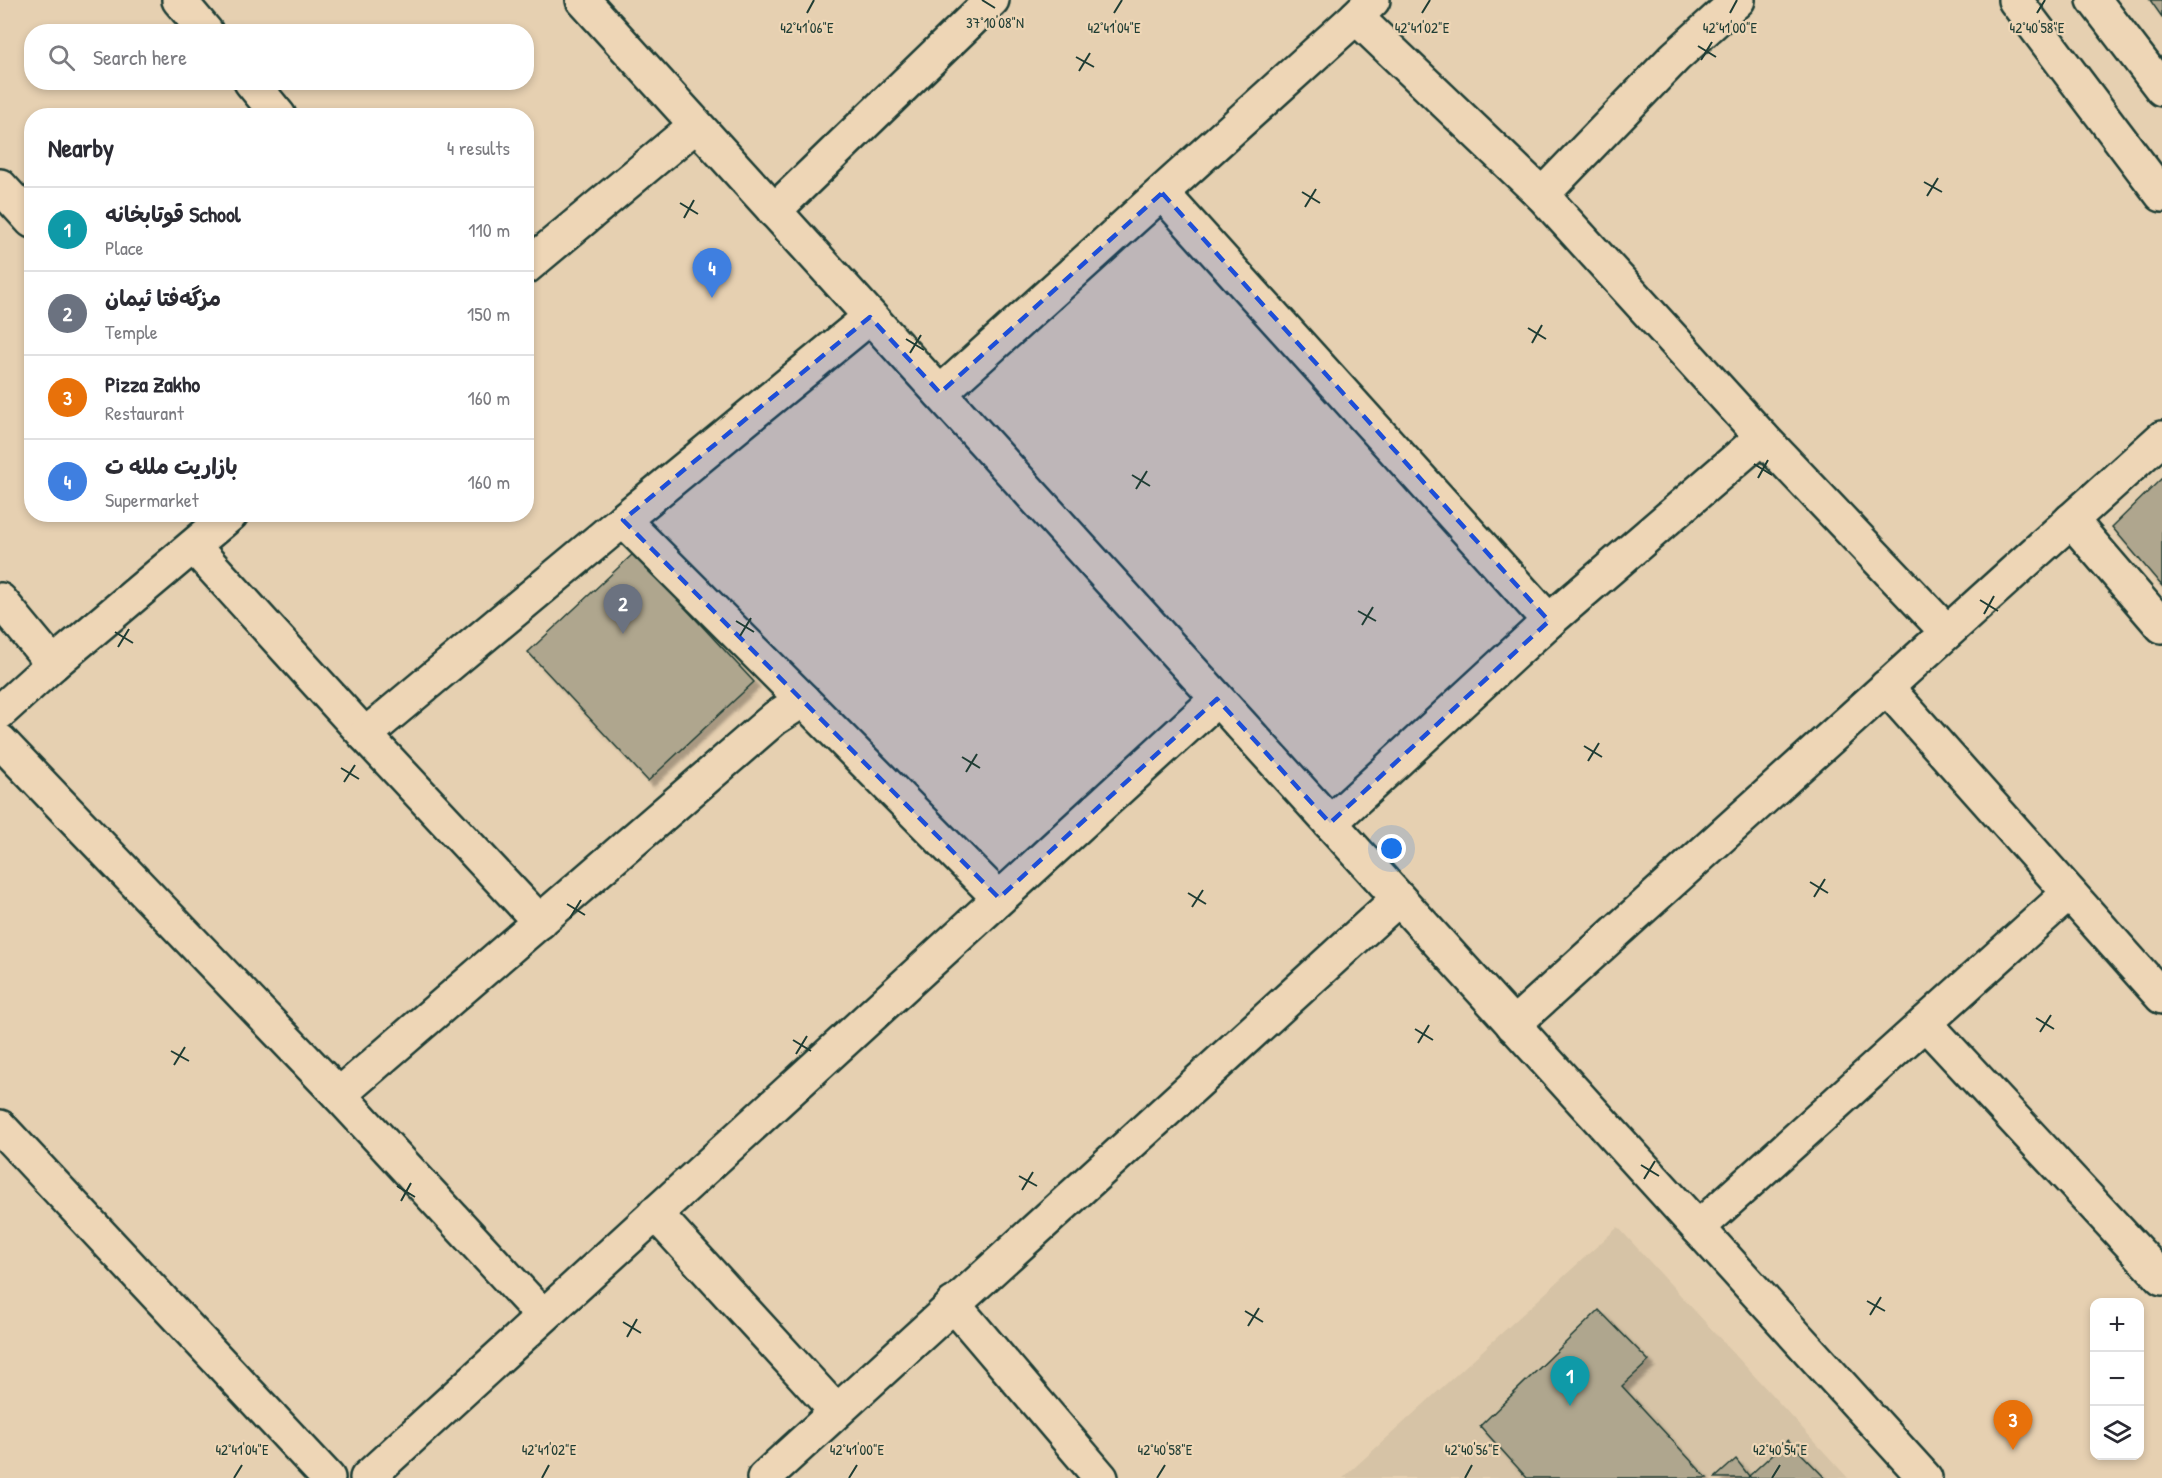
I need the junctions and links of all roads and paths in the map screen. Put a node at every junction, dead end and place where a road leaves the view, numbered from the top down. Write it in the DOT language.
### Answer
graph roads {
  1 [pos="179,0"];
  2 [pos="583,0"];
  3 [pos="992,0"];
  4 [pos="1738,0"];
  5 [pos="2014,0"];
  6 [pos="2094,0"];
  7 [pos="1364,8"];
  8 [pos="199,24"];
  9 [pos="2162,89"];
  10 [pos="257,90"];
  11 [pos="272,108"];
  12 [pos="696,125"];
  13 [pos="0,186"];
  14 [pos="1162,193"];
  15 [pos="1542,195"];
  16 [pos="2162,195"];
  17 [pos="774,211"];
  18 [pos="24,212"];
  19 [pos="534,260"];
  20 [pos="870,317"];
  21 [pos="940,393"];
  22 [pos="1762,437"];
  23 [pos="2162,438"];
  24 [pos="623,520"];
  25 [pos="2072,520"];
  26 [pos="222,522"];
  27 [pos="194,546"];
  28 [pos="0,600"];
  29 [pos="1549,621"];
  30 [pos="2162,626"];
  31 [pos="1947,632"];
  32 [pos="53,664"];
  33 [pos="1886,687"];
  34 [pos="1217,699"];
  35 [pos="803,700"];
  36 [pos="0,712"];
  37 [pos="365,735"];
  38 [pos="0,741"];
  39 [pos="1330,823"];
  40 [pos="2069,893"];
  41 [pos="999,898"];
  42 [pos="1398,899"];
  43 [pos="540,922"];
  44 [pos="2162,997"];
  45 [pos="1924,1023"];
  46 [pos="1513,1025"];
  47 [pos="339,1095"];
  48 [pos="0,1126"];
  49 [pos="655,1213"];
  50 [pos="1698,1228"];
  51 [pos="2162,1278"];
  52 [pos="953,1304"];
  53 [pos="543,1316"];
  54 [pos="836,1411"];
  55 [pos="328,1478"];
  56 [pos="367,1478"];
  57 [pos="764,1478"];
  58 [pos="1101,1478"];
  59 [pos="1925,1478"];
  1 -- 8 [label="street"];
  2 -- 12 [label="street"];
  3 -- 17 [label="street"];
  4 -- 15 [label="street"];
  5 -- 16 [label="street"];
  6 -- 9 [label="street"];
  7 -- 14 [label="street"];
  7 -- 15 [label="street"];
  10 -- 11 [label="street"];
  12 -- 17 [label="street"];
  12 -- 19 [label="street"];
  13 -- 18 [label="street"];
  14 -- 21 [label="street"];
  14 -- 29 [label="street"];
  15 -- 22 [label="street"];
  17 -- 20 [label="street"];
  20 -- 21 [label="street"];
  20 -- 24 [label="street"];
  21 -- 34 [label="street"];
  22 -- 29 [label="street"];
  22 -- 31 [label="street"];
  23 -- 25 [label="street"];
  24 -- 35 [label="street"];
  24 -- 37 [label="street"];
  25 -- 30 [label="street"];
  25 -- 31 [label="street"];
  26 -- 27 [label="street"];
  27 -- 32 [label="street"];
  27 -- 37 [label="street"];
  28 -- 32 [label="street"];
  29 -- 39 [label="street"];
  31 -- 33 [label="street"];
  32 -- 36 [label="street"];
  33 -- 40 [label="street"];
  33 -- 46 [label="street"];
  34 -- 39 [label="street"];
  34 -- 41 [label="street"];
  35 -- 41 [label="street"];
  35 -- 43 [label="street"];
  37 -- 43 [label="street"];
  38 -- 47 [label="street"];
  39 -- 42 [label="street"];
  40 -- 44 [label="street"];
  40 -- 45 [label="street"];
  41 -- 49 [label="street"];
  42 -- 46 [label="street"];
  42 -- 52 [label="street"];
  43 -- 47 [label="street"];
  45 -- 50 [label="street"];
  45 -- 51 [label="street"];
  46 -- 50 [label="street"];
  47 -- 53 [label="street"];
  48 -- 55 [label="street"];
  49 -- 53 [label="street"];
  49 -- 54 [label="street"];
  50 -- 59 [label="street"];
  52 -- 54 [label="street"];
  52 -- 58 [label="street"];
  53 -- 56 [label="street"];
  54 -- 57 [label="street"];
}
